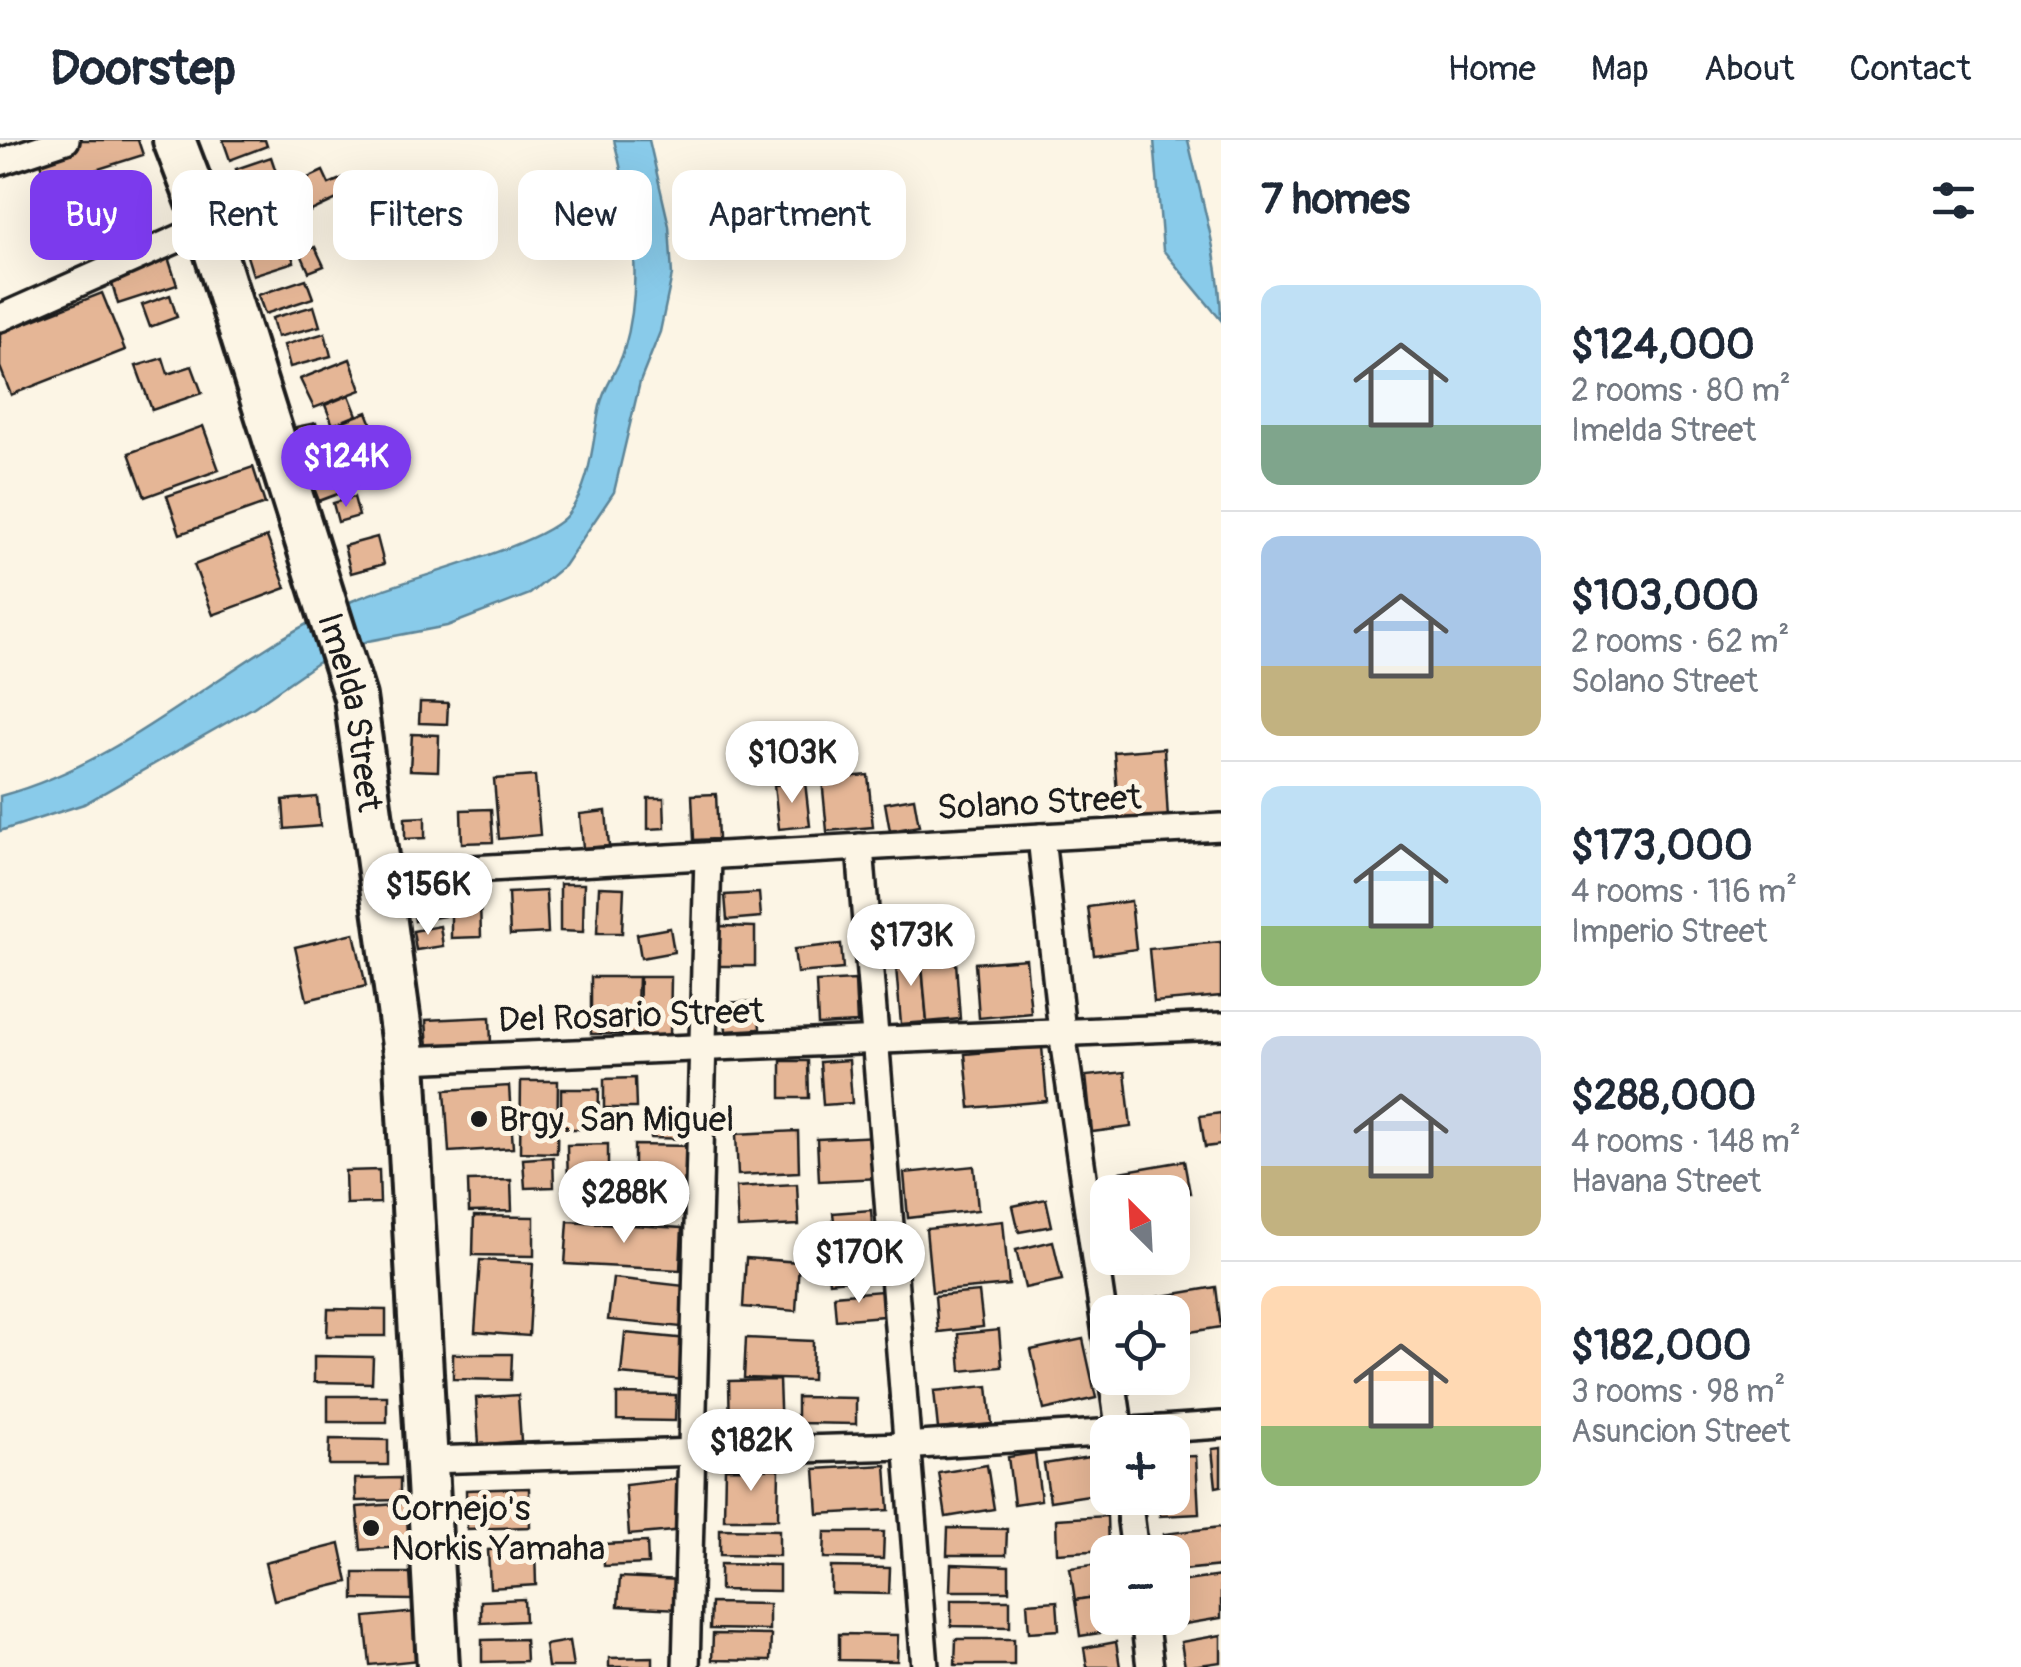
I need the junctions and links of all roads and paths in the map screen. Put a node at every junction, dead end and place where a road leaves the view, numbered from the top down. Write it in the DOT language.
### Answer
graph roads {
  1 [pos="66,140"];
  2 [pos="174,140"];
  3 [pos="0,162"];
  4 [pos="186,170"];
  5 [pos="172,242"];
  6 [pos="218,260"];
  7 [pos="0,318"];
  8 [pos="1221,828"];
  9 [pos="1042,837"];
  10 [pos="860,848"];
  11 [pos="708,856"];
  12 [pos="382,874"];
  13 [pos="1221,1026"];
  14 [pos="1062,1032"];
  15 [pos="878,1040"];
  16 [pos="703,1047"];
  17 [pos="405,1060"];
  18 [pos="1100,1295"];
  19 [pos="1221,1425"];
  20 [pos="1190,1427"];
  21 [pos="1090,1434"];
  22 [pos="904,1446"];
  23 [pos="692,1455"];
  24 [pos="427,1460"];
  25 [pos="1146,1635"];
  26 [pos="438,1667"];
  27 [pos="686,1667"];
  28 [pos="925,1667"];
  29 [pos="1150,1667"];
  1 -- 3 [label="street"];
  2 -- 4 [label="main road, Imelda Street"];
  5 -- 7 [label="street"];
  6 -- 12 [label="main road, Imelda Street"];
  8 -- 9 [label="street, Solano Street"];
  9 -- 10 [label="street, Solano Street"];
  9 -- 14 [label="street"];
  10 -- 11 [label="street, Solano Street"];
  10 -- 15 [label="street"];
  11 -- 12 [label="street, Solano Street"];
  11 -- 16 [label="street"];
  12 -- 17 [label="main road, Imelda Street"];
  13 -- 14 [label="street, Del Rosario Street"];
  14 -- 15 [label="street, Del Rosario Street"];
  14 -- 18 [label="street"];
  15 -- 16 [label="street, Del Rosario Street"];
  15 -- 22 [label="street"];
  16 -- 17 [label="street, Del Rosario Street"];
  16 -- 23 [label="street"];
  17 -- 24 [label="main road, Imelda Street"];
  19 -- 20 [label="street"];
  21 -- 22 [label="street"];
  22 -- 23 [label="street"];
  22 -- 28 [label="street"];
  23 -- 24 [label="street"];
  23 -- 27 [label="street"];
  24 -- 26 [label="main road, Imelda Street"];
  25 -- 29 [label="street"];
}
